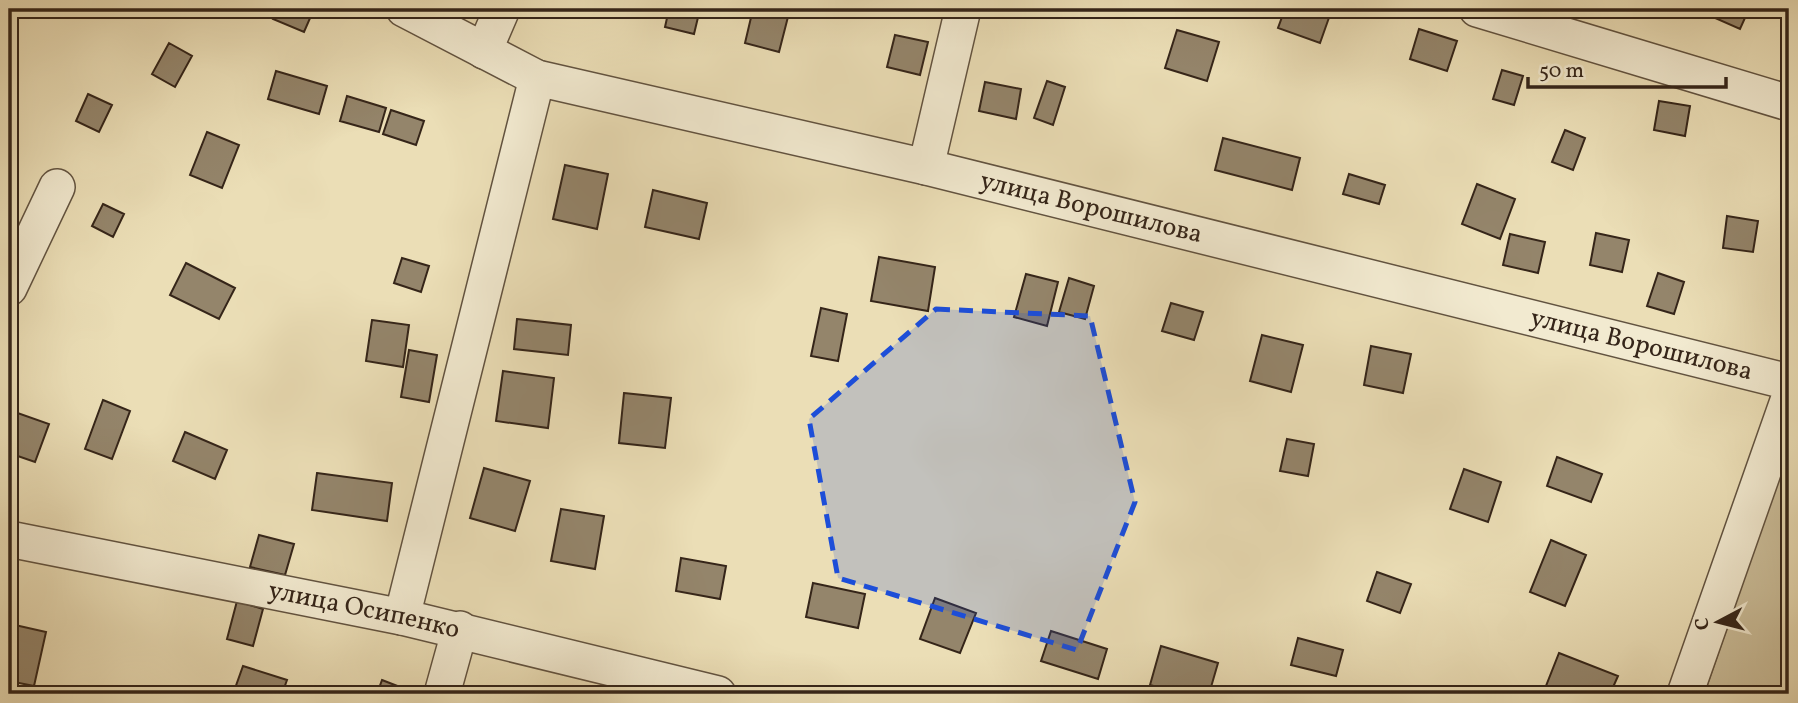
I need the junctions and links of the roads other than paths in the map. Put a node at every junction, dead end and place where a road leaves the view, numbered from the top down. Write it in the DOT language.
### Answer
graph roads {
  1 [pos="404,9"];
  2 [pos="502,9"];
  3 [pos="963,9"];
  4 [pos="1477,9"];
  5 [pos="484,51"];
  6 [pos="537,78"];
  7 [pos="1789,103"];
  8 [pos="926,167"];
  9 [pos="57,187"];
  10 [pos="9,288"];
  11 [pos="1789,382"];
  12 [pos="1789,398"];
  13 [pos="9,539"];
  14 [pos="402,617"];
  15 [pos="460,629"];
  16 [pos="442,694"];
  17 [pos="718,694"];
  18 [pos="1685,694"];
  1 -- 5 [label="street, улица Ворошилова"];
  2 -- 5 [label="street"];
  3 -- 8 [label="street"];
  4 -- 7 [label="street"];
  5 -- 6 [label="street, улица Ворошилова"];
  6 -- 8 [label="street, улица Ворошилова"];
  6 -- 14 [label="street"];
  8 -- 11 [label="street, улица Ворошилова"];
  9 -- 10 [label="street"];
  12 -- 18 [label="street"];
  13 -- 14 [label="street, улица Осипенко"];
  14 -- 15 [label="street, улица Осипенко"];
  15 -- 16 [label="street"];
  15 -- 17 [label="street, улица Осипенко"];
}
